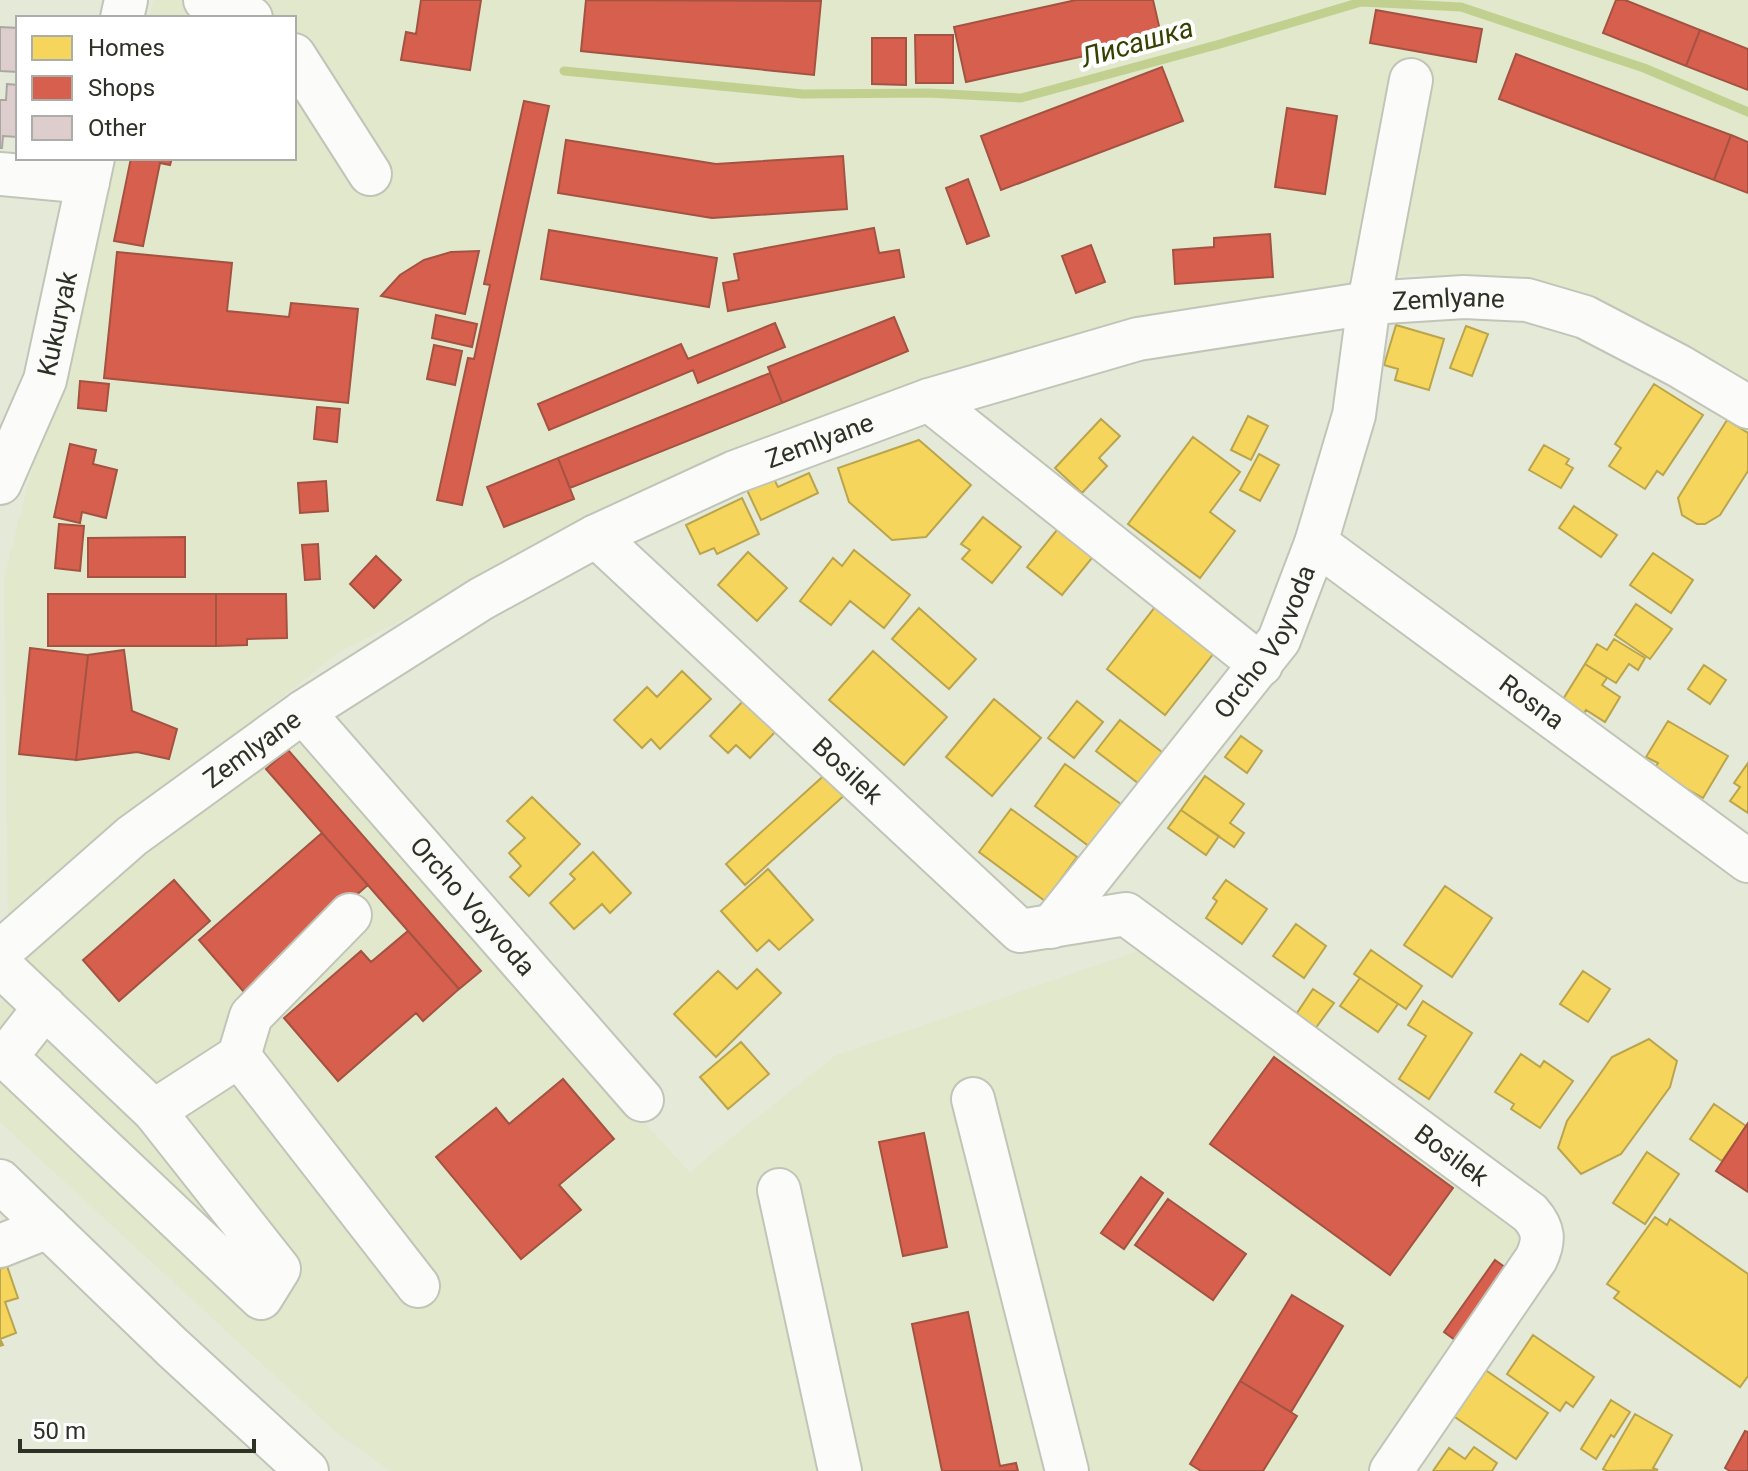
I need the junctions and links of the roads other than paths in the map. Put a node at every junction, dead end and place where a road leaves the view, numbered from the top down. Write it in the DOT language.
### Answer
graph roads {
  1 [pos="205,0"];
  2 [pos="246,16"];
  3 [pos="296,58"];
  4 [pos="1411,80"];
  5 [pos="90,170"];
  6 [pos="0,174"];
  7 [pos="370,174"];
  8 [pos="1369,303"];
  9 [pos="929,400"];
  10 [pos="1748,407"];
  11 [pos="0,483"];
  12 [pos="596,536"];
  13 [pos="1316,543"];
  14 [pos="1261,665"];
  15 [pos="303,712"];
  16 [pos="1748,861"];
  17 [pos="1085,885"];
  18 [pos="1126,914"];
  19 [pos="350,915"];
  20 [pos="1051,927"];
  21 [pos="0,952"];
  22 [pos="0,965"];
  23 [pos="45,1007"];
  24 [pos="239,1056"];
  25 [pos="973,1099"];
  26 [pos="642,1100"];
  27 [pos="154,1111"];
  28 [pos="0,1181"];
  29 [pos="779,1190"];
  30 [pos="48,1227"];
  31 [pos="0,1246"];
  32 [pos="418,1286"];
  33 [pos="307,1471"];
  34 [pos="840,1471"];
  35 [pos="1067,1471"];
  36 [pos="1391,1471"];
  1 -- 2 [label="street"];
  3 -- 7 [label="street"];
  4 -- 8 [label="street, Orcho Voyvoda"];
  5 -- 6 [label="street"];
  5 -- 11 [label="street, Kukuryak"];
  8 -- 9 [label="street, Zemlyane"];
  8 -- 10 [label="street, Zemlyane"];
  8 -- 13 [label="street, Orcho Voyvoda"];
  9 -- 12 [label="street, Zemlyane"];
  9 -- 14 [label="street"];
  12 -- 15 [label="street, Zemlyane"];
  12 -- 20 [label="street, Bosilek"];
  13 -- 14 [label="street, Orcho Voyvoda"];
  13 -- 16 [label="street, Rosna"];
  14 -- 17 [label="street, Orcho Voyvoda"];
  15 -- 21 [label="street, Zemlyane"];
  15 -- 26 [label="street, Orcho Voyvoda"];
  17 -- 18 [label="street, Bosilek"];
  17 -- 20 [label="street, Orcho Voyvoda"];
  18 -- 20 [label="street, Bosilek"];
  18 -- 36 [label="street, Bosilek"];
  19 -- 24 [label="street"];
  22 -- 23 [label="street"];
  23 -- 27 [label="street"];
  23 -- 27 [label="street"];
  24 -- 27 [label="street"];
  24 -- 32 [label="street"];
  25 -- 35 [label="street"];
  28 -- 30 [label="street"];
  29 -- 34 [label="street"];
  30 -- 31 [label="street"];
  30 -- 33 [label="street"];
}
